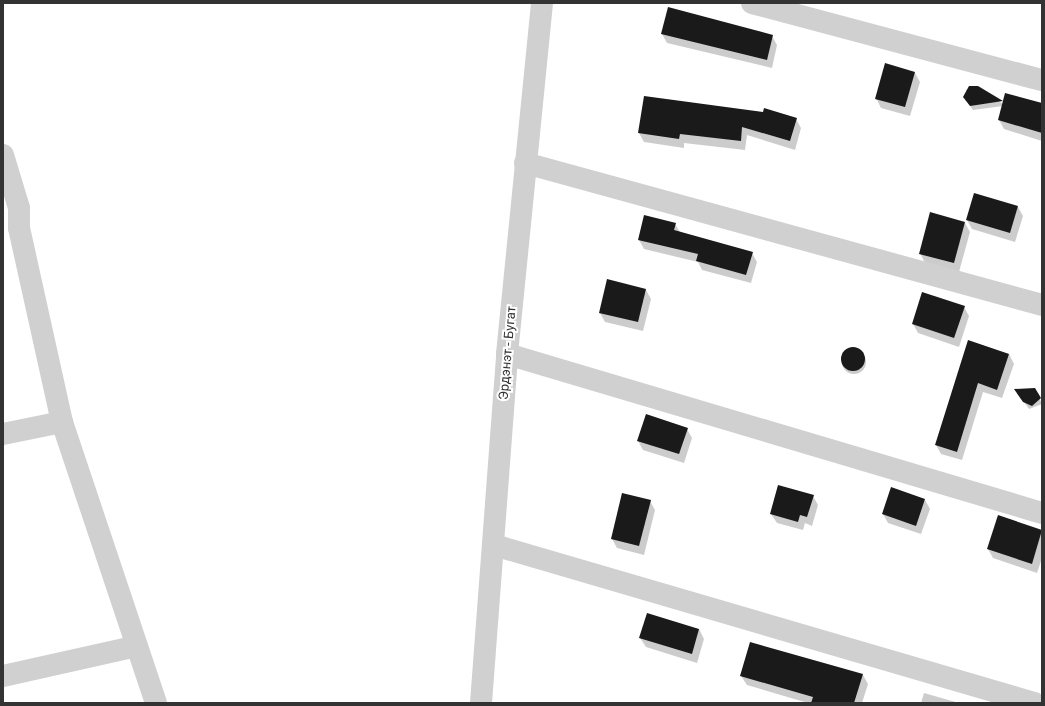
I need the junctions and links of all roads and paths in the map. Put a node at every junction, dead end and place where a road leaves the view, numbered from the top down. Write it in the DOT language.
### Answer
graph roads {
  1 [pos="542,3"];
  2 [pos="752,3"];
  3 [pos="1042,80"];
  4 [pos="3,155"];
  5 [pos="525,163"];
  6 [pos="11,210"];
  7 [pos="1042,305"];
  8 [pos="507,354"];
  9 [pos="62,422"];
  10 [pos="3,434"];
  11 [pos="1042,513"];
  12 [pos="494,546"];
  13 [pos="136,646"];
  14 [pos="3,676"];
  15 [pos="156,703"];
  16 [pos="481,703"];
  17 [pos="1034,703"];
  1 -- 5 [label="street, Эрдэнэт - Бугат"];
  2 -- 3 [label="street"];
  4 -- 6 [label="street"];
  5 -- 7 [label="street"];
  5 -- 8 [label="street, Эрдэнэт - Бугат"];
  6 -- 9 [label="street"];
  8 -- 11 [label="street"];
  8 -- 12 [label="street, Эрдэнэт - Бугат"];
  9 -- 10 [label="street"];
  9 -- 13 [label="street"];
  12 -- 16 [label="street, Эрдэнэт - Бугат"];
  12 -- 17 [label="street"];
  13 -- 14 [label="street"];
  13 -- 15 [label="street"];
}
